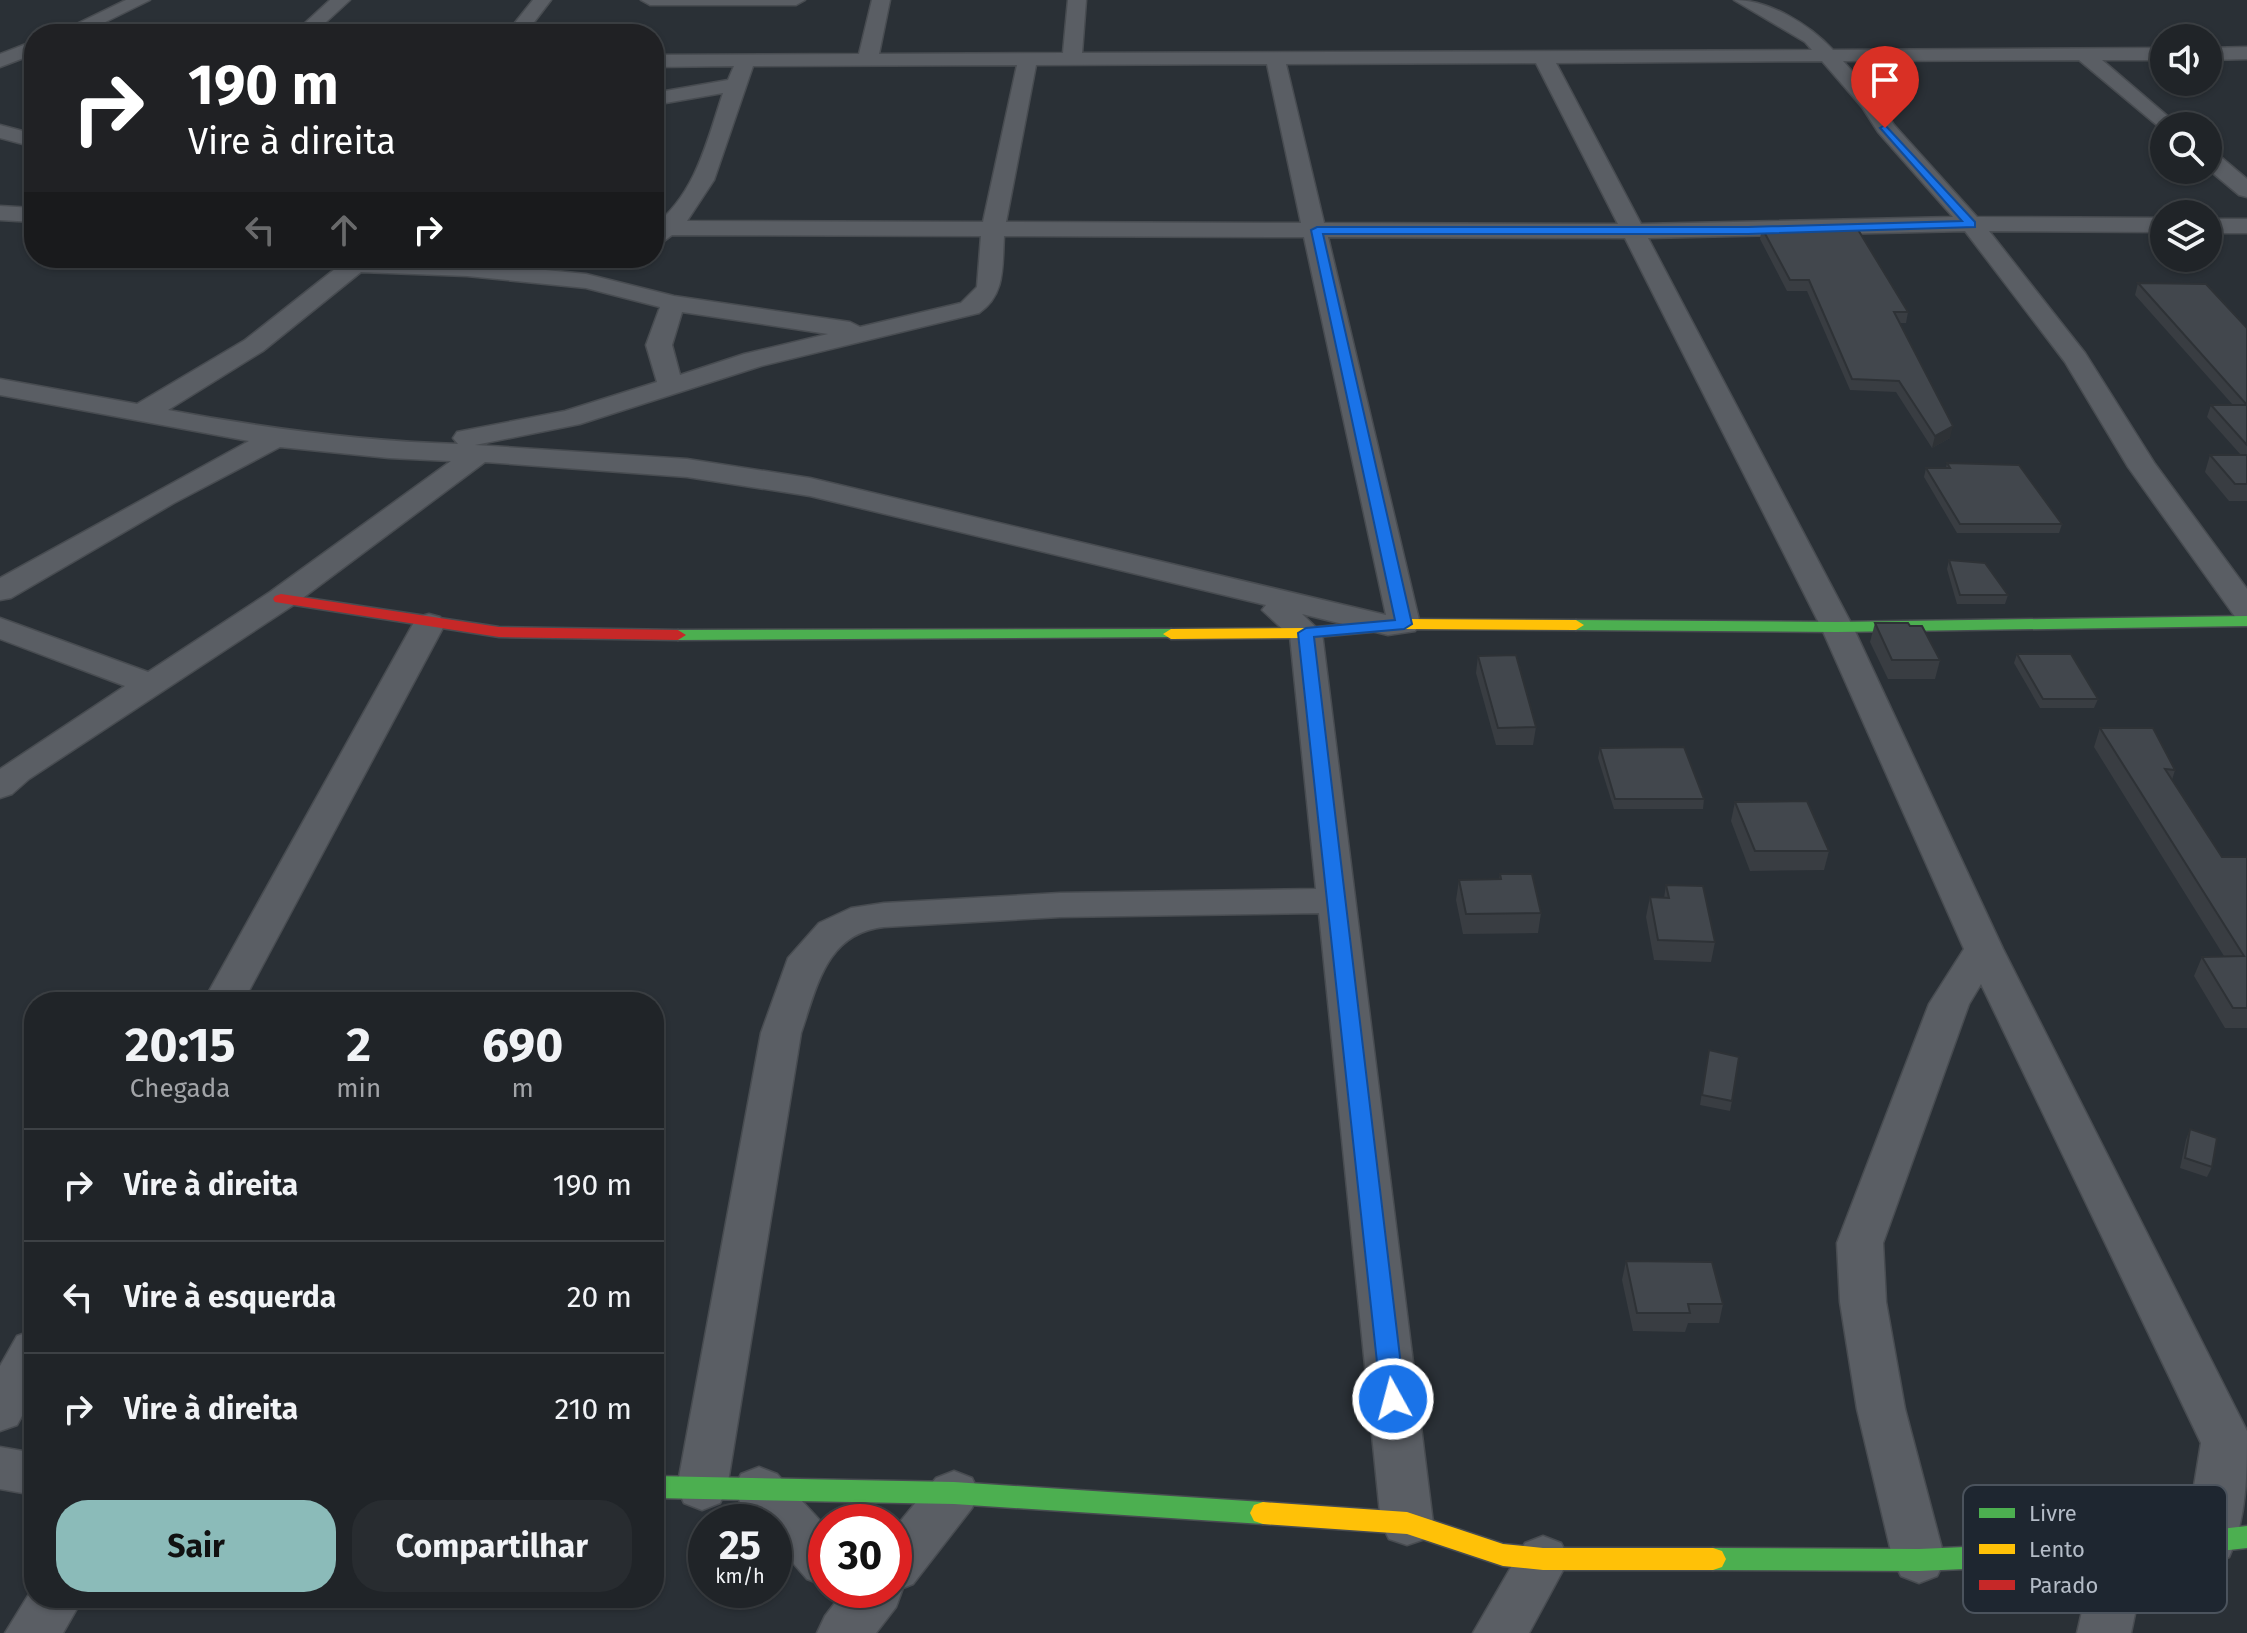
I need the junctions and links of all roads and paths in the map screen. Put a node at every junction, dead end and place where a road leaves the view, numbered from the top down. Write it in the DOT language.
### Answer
graph roads {
  1 [pos="141,0"];
  2 [pos="341,0"];
  3 [pos="542,0"];
  4 [pos="650,0"];
  5 [pos="796,0"];
  6 [pos="881,0"];
  7 [pos="1077,0"];
  8 [pos="1743,0"];
  9 [pos="87,24"];
  10 [pos="313,24"];
  11 [pos="523,24"];
  12 [pos="24,51"];
  13 [pos="2247,53"];
  14 [pos="2083,54"];
  15 [pos="2150,54"];
  16 [pos="2222,54"];
  17 [pos="1826,56"];
  18 [pos="1275,57"];
  19 [pos="1543,57"];
  20 [pos="3,58"];
  21 [pos="1028,58"];
  22 [pos="1072,58"];
  23 [pos="868,59"];
  24 [pos="746,60"];
  25 [pos="664,61"];
  26 [pos="734,85"];
  27 [pos="664,97"];
  28 [pos="2152,112"];
  29 [pos="0,131"];
  30 [pos="24,138"];
  31 [pos="2222,169"];
  32 [pos="2247,190"];
  33 [pos="0,213"];
  34 [pos="24,214"];
  35 [pos="1971,224"];
  36 [pos="2150,225"];
  37 [pos="2222,226"];
  38 [pos="2247,226"];
  39 [pos="664,229"];
  40 [pos="993,229"];
  41 [pos="1317,230"];
  42 [pos="1634,231"];
  43 [pos="664,233"];
  44 [pos="350,268"];
  45 [pos="445,268"];
  46 [pos="606,268"];
  47 [pos="586,281"];
  48 [pos="674,303"];
  49 [pos="863,332"];
  50 [pos="0,387"];
  51 [pos="673,387"];
  52 [pos="143,412"];
  53 [pos="276,438"];
  54 [pos="489,447"];
  55 [pos="0,591"];
  56 [pos="1257,595"];
  57 [pos="281,599"];
  58 [pos="2247,611"];
  59 [pos="2247,621"];
  60 [pos="429,624"];
  61 [pos="1396,624"];
  62 [pos="1837,627"];
  63 [pos="0,628"];
  64 [pos="1306,633"];
  65 [pos="150,684"];
  66 [pos="0,787"];
  67 [pos="1336,901"];
  68 [pos="1984,949"];
  69 [pos="228,992"];
  70 [pos="24,1367"];
  71 [pos="0,1411"];
  72 [pos="2236,1450"];
  73 [pos="0,1468"];
  74 [pos="24,1472"];
  75 [pos="664,1487"];
  76 [pos="702,1488"];
  77 [pos="759,1489"];
  78 [pos="954,1493"];
  79 [pos="1407,1523"];
  80 [pos="2229,1539"];
  81 [pos="808,1543"];
  82 [pos="912,1543"];
  83 [pos="1963,1558"];
  84 [pos="1543,1559"];
  85 [pos="1919,1560"];
  86 [pos="49,1608"];
  87 [pos="2108,1613"];
  88 [pos="32,1633"];
  89 [pos="1500,1633"];
  90 [pos="2104,1633"];
  1 -- 9 [label="street"];
  2 -- 10 [label="street"];
  3 -- 11 [label="street"];
  4 -- 5 [label="street"];
  6 -- 23 [label="street"];
  7 -- 22 [label="street"];
  8 -- 17 [label="street"];
  12 -- 20 [label="street"];
  13 -- 16 [label="street"];
  14 -- 15 [label="street"];
  14 -- 17 [label="street"];
  14 -- 28 [label="street"];
  17 -- 19 [label="street"];
  17 -- 35 [label="street"];
  18 -- 19 [label="street"];
  18 -- 22 [label="street"];
  18 -- 41 [label="street"];
  19 -- 42 [label="street"];
  21 -- 22 [label="street"];
  21 -- 23 [label="street"];
  21 -- 40 [label="street"];
  23 -- 24 [label="street"];
  24 -- 25 [label="street"];
  24 -- 26 [label="street"];
  26 -- 27 [label="street"];
  26 -- 39 [label="street"];
  29 -- 30 [label="street"];
  31 -- 32 [label="street"];
  33 -- 34 [label="street"];
  35 -- 36 [label="street"];
  35 -- 42 [label="street"];
  35 -- 58 [label="street"];
  37 -- 38 [label="street"];
  40 -- 41 [label="street"];
  40 -- 43 [label="street"];
  40 -- 49 [label="street"];
  41 -- 42 [label="street"];
  41 -- 61 [label="street"];
  42 -- 62 [label="street"];
  44 -- 52 [label="street"];
  45 -- 47 [label="street"];
  46 -- 47 [label="street"];
  47 -- 48 [label="street"];
  48 -- 49 [label="street"];
  48 -- 51 [label="street"];
  49 -- 51 [label="street"];
  50 -- 52 [label="street"];
  51 -- 54 [label="street"];
  52 -- 53 [label="street"];
  53 -- 54 [label="street"];
  53 -- 55 [label="street"];
  54 -- 56 [label="street"];
  54 -- 57 [label="street"];
  56 -- 61 [label="street"];
  56 -- 64 [label="street"];
  57 -- 60 [label="street"];
  57 -- 65 [label="street"];
  59 -- 62 [label="street"];
  60 -- 64 [label="street"];
  60 -- 69 [label="street"];
  61 -- 62 [label="street"];
  61 -- 64 [label="street"];
  62 -- 68 [label="street"];
  63 -- 65 [label="street"];
  64 -- 67 [label="street"];
  65 -- 66 [label="street"];
  67 -- 76 [label="street"];
  67 -- 79 [label="street"];
  68 -- 72 [label="street"];
  68 -- 85 [label="street"];
  70 -- 71 [label="street"];
  72 -- 80 [label="street"];
  73 -- 74 [label="street"];
  75 -- 76 [label="street"];
  76 -- 77 [label="street"];
  77 -- 78 [label="street"];
  77 -- 81 [label="street"];
  78 -- 79 [label="street"];
  78 -- 82 [label="street"];
  79 -- 84 [label="street"];
  83 -- 85 [label="street"];
  84 -- 85 [label="street"];
  84 -- 89 [label="street"];
  86 -- 88 [label="street"];
  87 -- 90 [label="street"];
}
